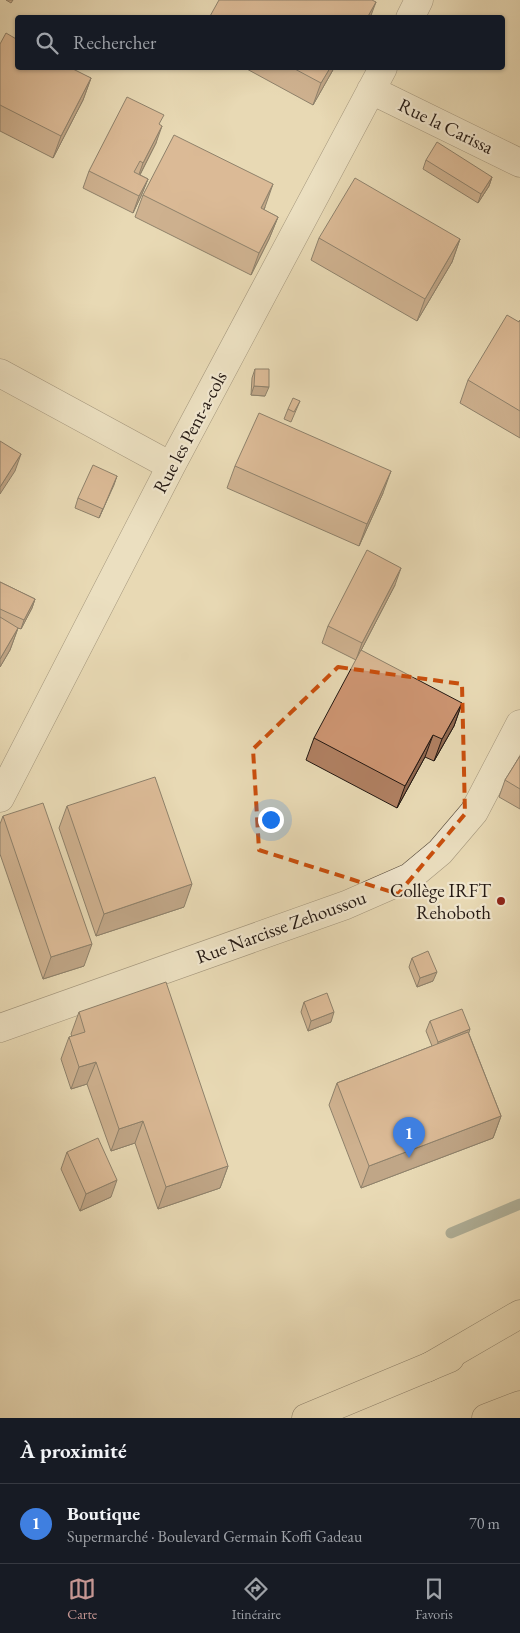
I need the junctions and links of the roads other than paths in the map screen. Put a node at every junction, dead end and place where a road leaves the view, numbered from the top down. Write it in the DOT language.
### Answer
graph roads {
  1 [pos="419,0"];
  2 [pos="412,15"];
  3 [pos="377,78"];
  4 [pos="520,163"];
  5 [pos="0,373"];
  6 [pos="171,466"];
  7 [pos="520,724"];
  8 [pos="0,798"];
  9 [pos="0,1028"];
  10 [pos="520,1314"];
  11 [pos="520,1328"];
  12 [pos="427,1368"];
  13 [pos="520,1405"];
  14 [pos="306,1418"];
  15 [pos="486,1418"];
  1 -- 2 [label="street"];
  3 -- 4 [label="street, Rue la Carissa"];
  3 -- 6 [label="street, Rue les Pent-a-cols"];
  5 -- 6 [label="street"];
  6 -- 8 [label="street, Rue les Pent-a-cols"];
  7 -- 9 [label="street, Rue Narcisse Zehoussou"];
  10 -- 12 [label="main road"];
  11 -- 12 [label="main road"];
  12 -- 14 [label="main road"];
  13 -- 15 [label="main road"];
}
